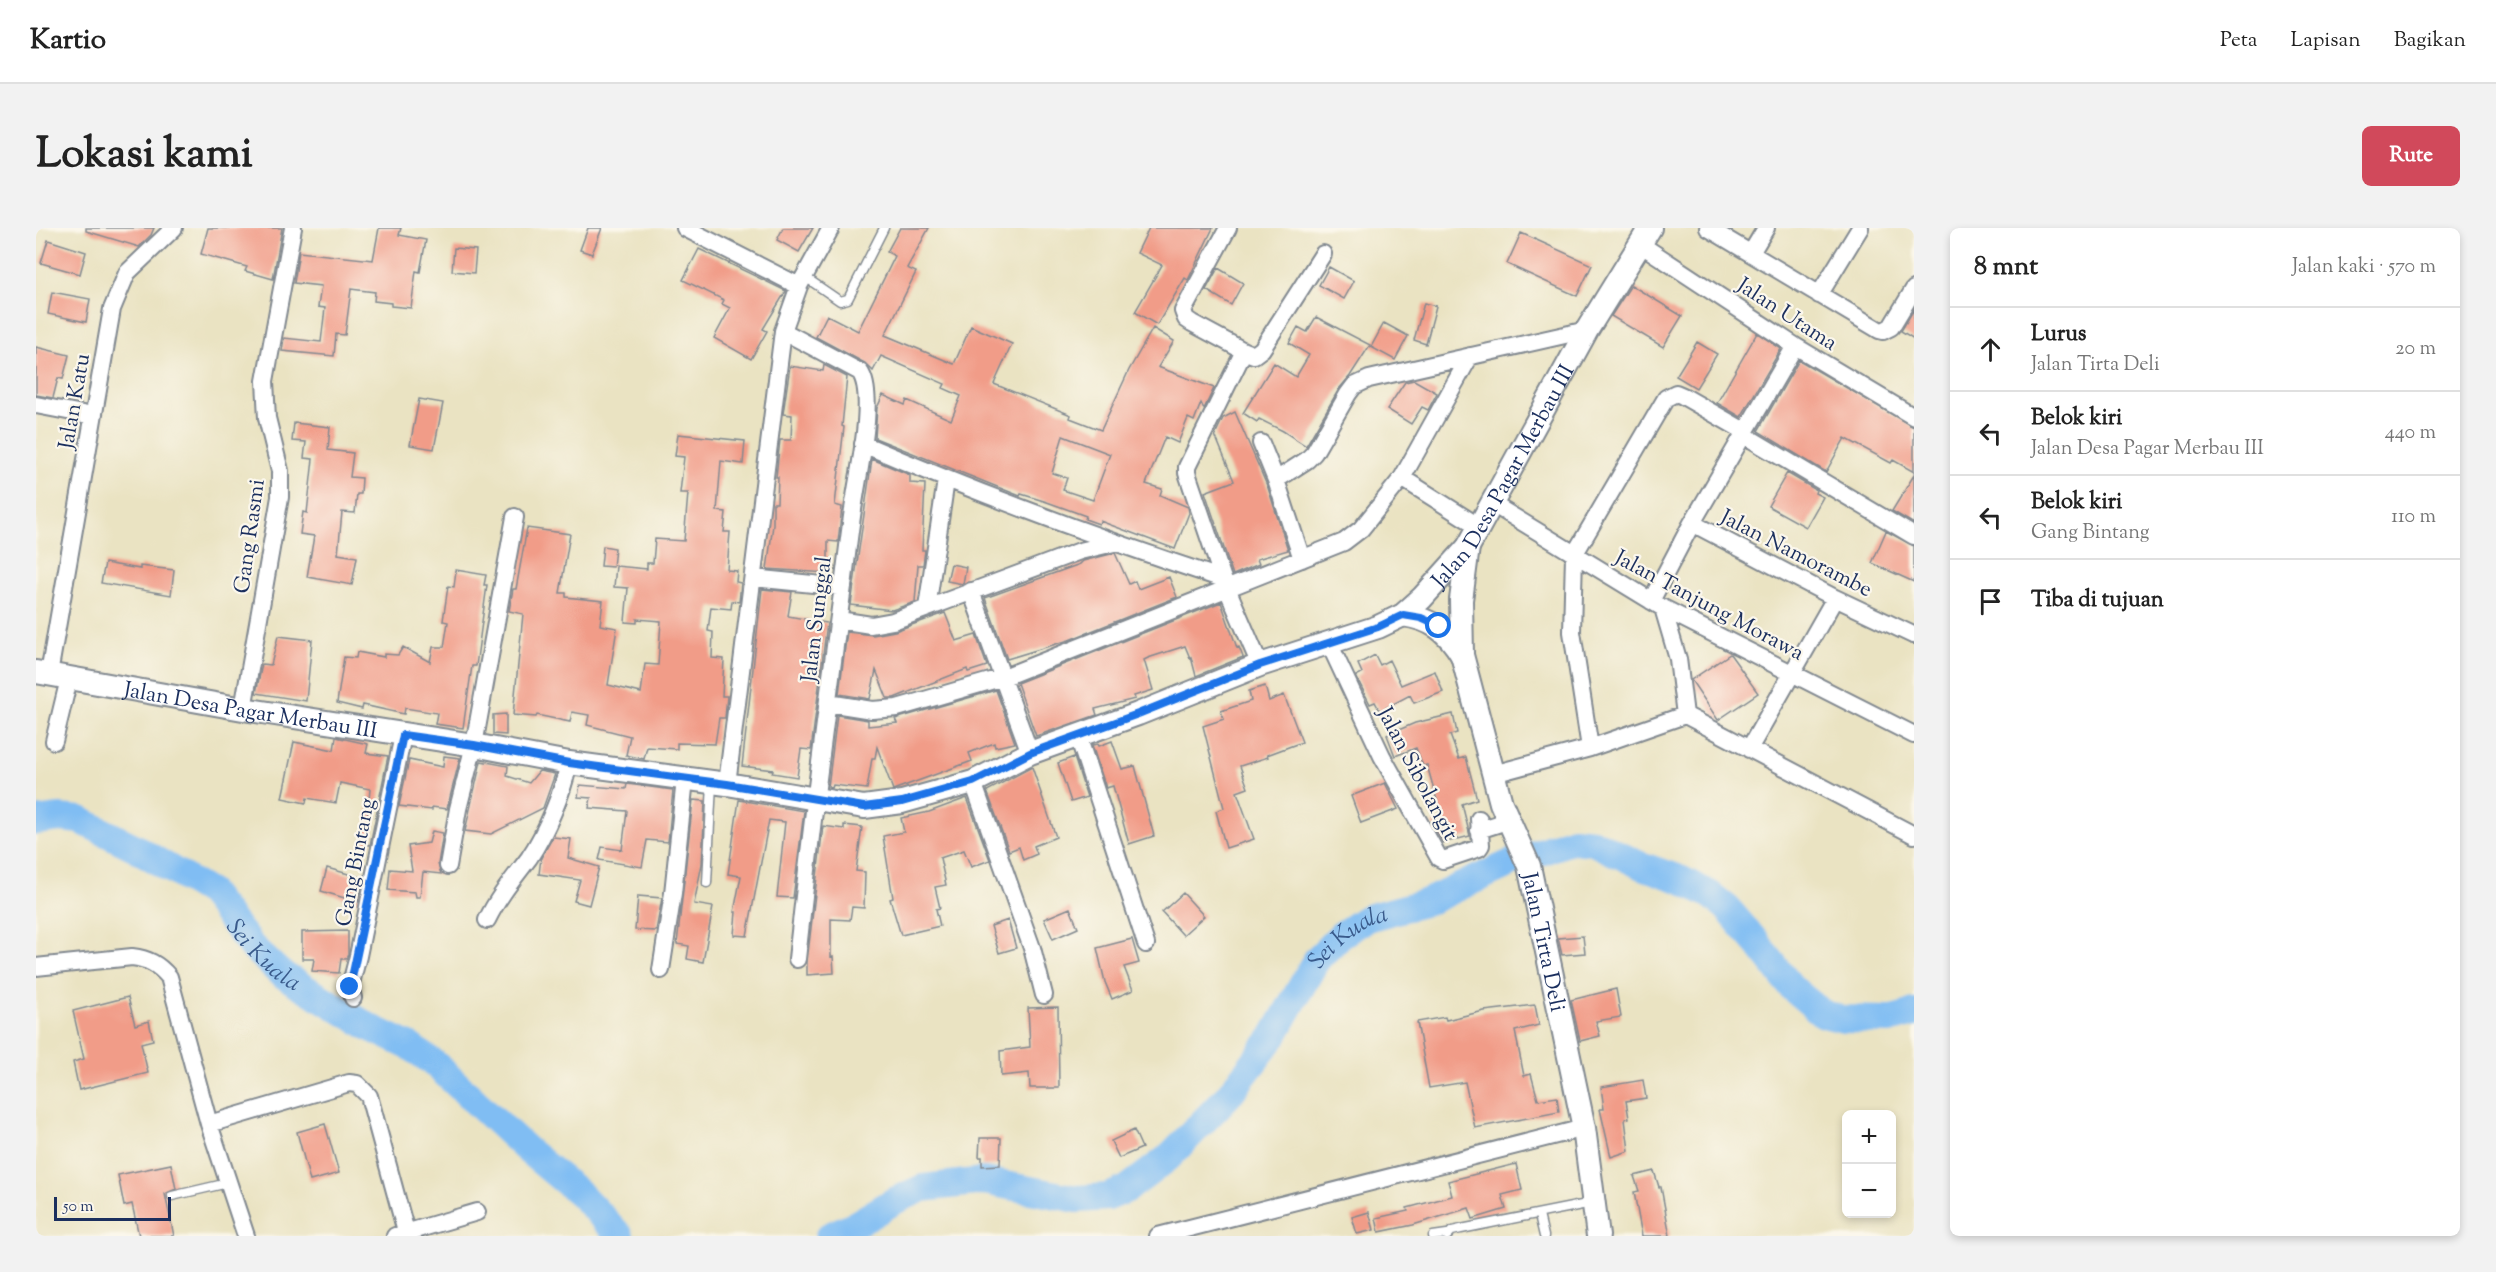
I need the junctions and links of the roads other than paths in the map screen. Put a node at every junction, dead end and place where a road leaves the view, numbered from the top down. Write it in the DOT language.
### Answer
graph roads {
  1 [pos="174,228"];
  2 [pos="293,228"];
  3 [pos="685,228"];
  4 [pos="831,228"];
  5 [pos="884,228"];
  6 [pos="1228,228"];
  7 [pos="1708,228"];
  8 [pos="1766,228"];
  9 [pos="1860,228"];
  10 [pos="1645,236"];
  11 [pos="1751,253"];
  12 [pos="1323,254"];
  13 [pos="802,282"];
  14 [pos="1914,290"];
  15 [pos="1819,294"];
  16 [pos="1587,330"];
  17 [pos="783,331"];
  18 [pos="1796,346"];
  19 [pos="1244,351"];
  20 [pos="1470,356"];
  21 [pos="36,405"];
  22 [pos="93,416"];
  23 [pos="1914,417"];
  24 [pos="1745,434"];
  25 [pos="1261,443"];
  26 [pos="864,444"];
  27 [pos="1402,478"];
  28 [pos="946,480"];
  29 [pos="1276,480"];
  30 [pos="1491,503"];
  31 [pos="515,517"];
  32 [pos="1692,523"];
  33 [pos="1478,526"];
  34 [pos="1914,536"];
  35 [pos="1114,543"];
  36 [pos="1468,547"];
  37 [pos="1574,555"];
  38 [pos="1302,559"];
  39 [pos="753,578"];
  40 [pos="1226,584"];
  41 [pos="843,587"];
  42 [pos="971,591"];
  43 [pos="1835,598"];
  44 [pos="1657,605"];
  45 [pos="927,608"];
  46 [pos="1403,615"];
  47 [pos="839,620"];
  48 [pos="1913,635"];
  49 [pos="1329,643"];
  50 [pos="1462,655"];
  51 [pos="1260,665"];
  52 [pos="1792,674"];
  53 [pos="51,675"];
  54 [pos="1004,677"];
  55 [pos="828,703"];
  56 [pos="243,709"];
  57 [pos="1685,715"];
  58 [pos="403,735"];
  59 [pos="1914,735"];
  60 [pos="1078,736"];
  61 [pos="54,741"];
  62 [pos="474,745"];
  63 [pos="1590,748"];
  64 [pos="1749,749"];
  65 [pos="1030,753"];
  66 [pos="569,763"];
  67 [pos="1493,774"];
  68 [pos="685,779"];
  69 [pos="973,782"];
  70 [pos="720,783"];
  71 [pos="816,800"];
  72 [pos="1508,823"];
  73 [pos="1914,835"];
  74 [pos="448,866"];
  75 [pos="707,883"];
  76 [pos="487,920"];
  77 [pos="1146,944"];
  78 [pos="797,959"];
  79 [pos="36,968"];
  80 [pos="661,970"];
  81 [pos="1044,995"];
  82 [pos="353,998"];
  83 [pos="209,1124"];
  84 [pos="1584,1128"];
  85 [pos="228,1183"];
  86 [pos="172,1196"];
  87 [pos="1593,1203"];
  88 [pos="477,1212"];
  89 [pos="1539,1215"];
  90 [pos="401,1234"];
  91 [pos="1447,1235"];
  92 [pos="246,1236"];
  93 [pos="1158,1236"];
  94 [pos="1433,1236"];
  95 [pos="1544,1236"];
  96 [pos="1598,1236"];
  1 -- 22 [label="street, Jalan Katu"];
  2 -- 56 [label="street, Gang Rasmi"];
  3 -- 13 [label="street"];
  4 -- 13 [label="street"];
  5 -- 13 [label="lane"];
  6 -- 19 [label="street"];
  7 -- 11 [label="street"];
  8 -- 11 [label="street"];
  9 -- 15 [label="street"];
  10 -- 16 [label="street, Jalan Desa Pagar Merbau III"];
  10 -- 18 [label="street, Jalan Utama"];
  11 -- 15 [label="street"];
  12 -- 19 [label="street"];
  13 -- 17 [label="street"];
  14 -- 15 [label="street"];
  16 -- 20 [label="street"];
  16 -- 30 [label="street, Jalan Desa Pagar Merbau III"];
  17 -- 26 [label="street, Jalan Sunggal"];
  17 -- 39 [label="street"];
  18 -- 23 [label="street, Jalan Utama"];
  18 -- 24 [label="street"];
  19 -- 40 [label="street"];
  20 -- 27 [label="street"];
  20 -- 29 [label="street"];
  21 -- 22 [label="street"];
  22 -- 53 [label="street, Jalan Katu"];
  24 -- 32 [label="street"];
  24 -- 34 [label="street"];
  24 -- 37 [label="street"];
  25 -- 29 [label="street"];
  26 -- 28 [label="street"];
  26 -- 41 [label="street, Jalan Sunggal"];
  27 -- 33 [label="street"];
  27 -- 38 [label="street"];
  28 -- 35 [label="street"];
  28 -- 45 [label="street"];
  29 -- 38 [label="street"];
  30 -- 33 [label="street, Jalan Desa Pagar Merbau III"];
  30 -- 37 [label="street, Jalan Tanjung Morawa"];
  31 -- 62 [label="street"];
  32 -- 43 [label="street, Jalan Namorambe"];
  32 -- 44 [label="street"];
  33 -- 36 [label="street, Jalan Desa Pagar Merbau III"];
  35 -- 40 [label="street"];
  35 -- 42 [label="street"];
  36 -- 46 [label="street, Jalan Desa Pagar Merbau III"];
  36 -- 50 [label="street, Jalan Tirta Deli"];
  37 -- 44 [label="street, Jalan Tanjung Morawa"];
  37 -- 63 [label="street"];
  38 -- 40 [label="street"];
  39 -- 41 [label="street"];
  39 -- 70 [label="street"];
  40 -- 51 [label="street"];
  40 -- 54 [label="street"];
  41 -- 47 [label="street, Jalan Sunggal"];
  42 -- 45 [label="street"];
  42 -- 54 [label="street"];
  43 -- 48 [label="street, Jalan Namorambe"];
  43 -- 52 [label="street"];
  44 -- 52 [label="street, Jalan Tanjung Morawa"];
  44 -- 57 [label="street"];
  45 -- 47 [label="street"];
  46 -- 49 [label="street, Jalan Desa Pagar Merbau III"];
  46 -- 50 [label="street, Jalan Tirta Deli"];
  47 -- 55 [label="street, Jalan Sunggal"];
  49 -- 51 [label="street, Jalan Desa Pagar Merbau III"];
  49 -- 72 [label="street, Jalan Sibolangit"];
  50 -- 67 [label="street, Jalan Tirta Deli"];
  51 -- 60 [label="street, Jalan Desa Pagar Merbau III"];
  52 -- 59 [label="street, Jalan Tanjung Morawa"];
  52 -- 64 [label="street"];
  53 -- 56 [label="street, Jalan Desa Pagar Merbau III"];
  53 -- 61 [label="street, Jalan Katu"];
  54 -- 55 [label="street"];
  54 -- 65 [label="street"];
  55 -- 71 [label="street, Jalan Sunggal"];
  56 -- 58 [label="street, Jalan Desa Pagar Merbau III"];
  57 -- 63 [label="street"];
  57 -- 64 [label="street"];
  58 -- 62 [label="street, Jalan Desa Pagar Merbau III"];
  58 -- 82 [label="street, Gang Bintang"];
  60 -- 65 [label="street, Jalan Desa Pagar Merbau III"];
  60 -- 77 [label="street"];
  62 -- 66 [label="street, Jalan Desa Pagar Merbau III"];
  62 -- 74 [label="street"];
  63 -- 67 [label="street"];
  64 -- 73 [label="street"];
  65 -- 69 [label="street, Jalan Desa Pagar Merbau III"];
  66 -- 68 [label="street, Jalan Desa Pagar Merbau III"];
  66 -- 76 [label="street"];
  67 -- 72 [label="street, Jalan Tirta Deli"];
  68 -- 70 [label="street, Jalan Desa Pagar Merbau III"];
  68 -- 80 [label="street"];
  69 -- 71 [label="street, Jalan Desa Pagar Merbau III"];
  69 -- 81 [label="street"];
  70 -- 71 [label="street, Jalan Desa Pagar Merbau III"];
  70 -- 75 [label="lane"];
  71 -- 78 [label="street, Jalan Sunggal"];
  72 -- 84 [label="street, Jalan Tirta Deli"];
  79 -- 83 [label="street"];
  83 -- 85 [label="street"];
  83 -- 90 [label="street"];
  84 -- 87 [label="street, Jalan Tirta Deli"];
  84 -- 93 [label="street"];
  85 -- 86 [label="lane"];
  85 -- 92 [label="street"];
  87 -- 89 [label="lane"];
  87 -- 96 [label="street, Jalan Tirta Deli"];
  88 -- 90 [label="street"];
  89 -- 91 [label="lane"];
  89 -- 95 [label="lane"];
  91 -- 94 [label="lane"];
}
